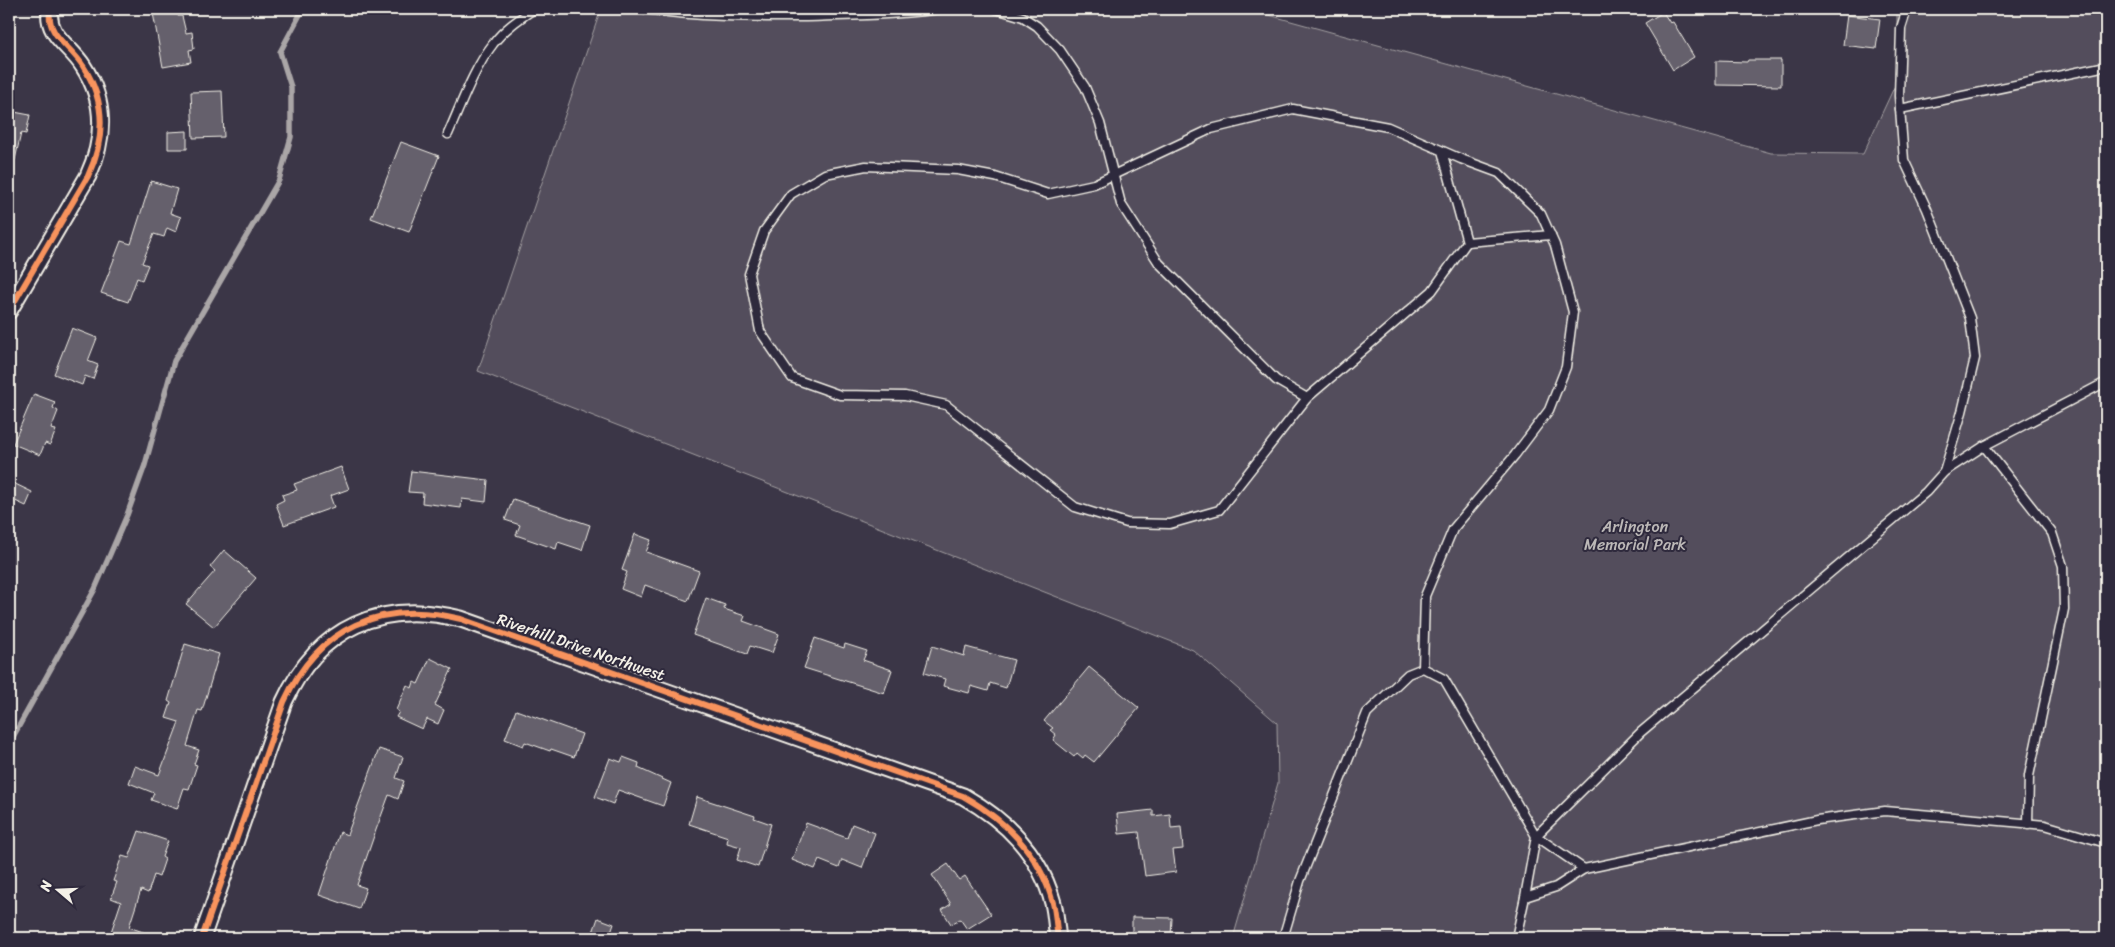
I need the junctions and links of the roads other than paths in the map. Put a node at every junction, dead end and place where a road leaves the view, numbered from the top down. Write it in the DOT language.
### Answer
graph roads {
  1 [pos="50,9"];
  2 [pos="534,9"];
  3 [pos="645,9"];
  4 [pos="939,9"];
  5 [pos="996,9"];
  6 [pos="1907,9"];
  7 [pos="2106,66"];
  8 [pos="1900,109"];
  9 [pos="448,134"];
  10 [pos="1442,151"];
  11 [pos="1113,176"];
  12 [pos="1551,235"];
  13 [pos="1467,242"];
  14 [pos="9,311"];
  15 [pos="2106,382"];
  16 [pos="1307,398"];
  17 [pos="1984,446"];
  18 [pos="1944,472"];
  19 [pos="1424,668"];
  20 [pos="2028,824"];
  21 [pos="1536,836"];
  22 [pos="2106,843"];
  23 [pos="1584,869"];
  24 [pos="1525,897"];
  25 [pos="202,938"];
  26 [pos="1058,938"];
  27 [pos="1283,938"];
  28 [pos="1516,938"];
  1 -- 14 [label="street"];
  2 -- 9 [label="lane"];
  3 -- 4 [label="lane"];
  5 -- 11 [label="lane"];
  6 -- 8 [label="lane"];
  7 -- 8 [label="lane"];
  8 -- 18 [label="lane"];
  10 -- 11 [label="lane"];
  10 -- 12 [label="lane"];
  10 -- 13 [label="lane"];
  11 -- 16 [label="lane"];
  11 -- 16 [label="lane"];
  12 -- 13 [label="lane"];
  12 -- 19 [label="lane"];
  13 -- 16 [label="lane"];
  15 -- 17 [label="lane"];
  17 -- 18 [label="lane"];
  17 -- 20 [label="lane"];
  18 -- 21 [label="lane"];
  19 -- 21 [label="lane"];
  19 -- 27 [label="lane"];
  20 -- 22 [label="lane"];
  20 -- 23 [label="lane"];
  21 -- 23 [label="lane"];
  21 -- 24 [label="lane"];
  23 -- 24 [label="lane"];
  24 -- 28 [label="lane"];
  25 -- 26 [label="street, Riverhill Drive Northwest"];
}
